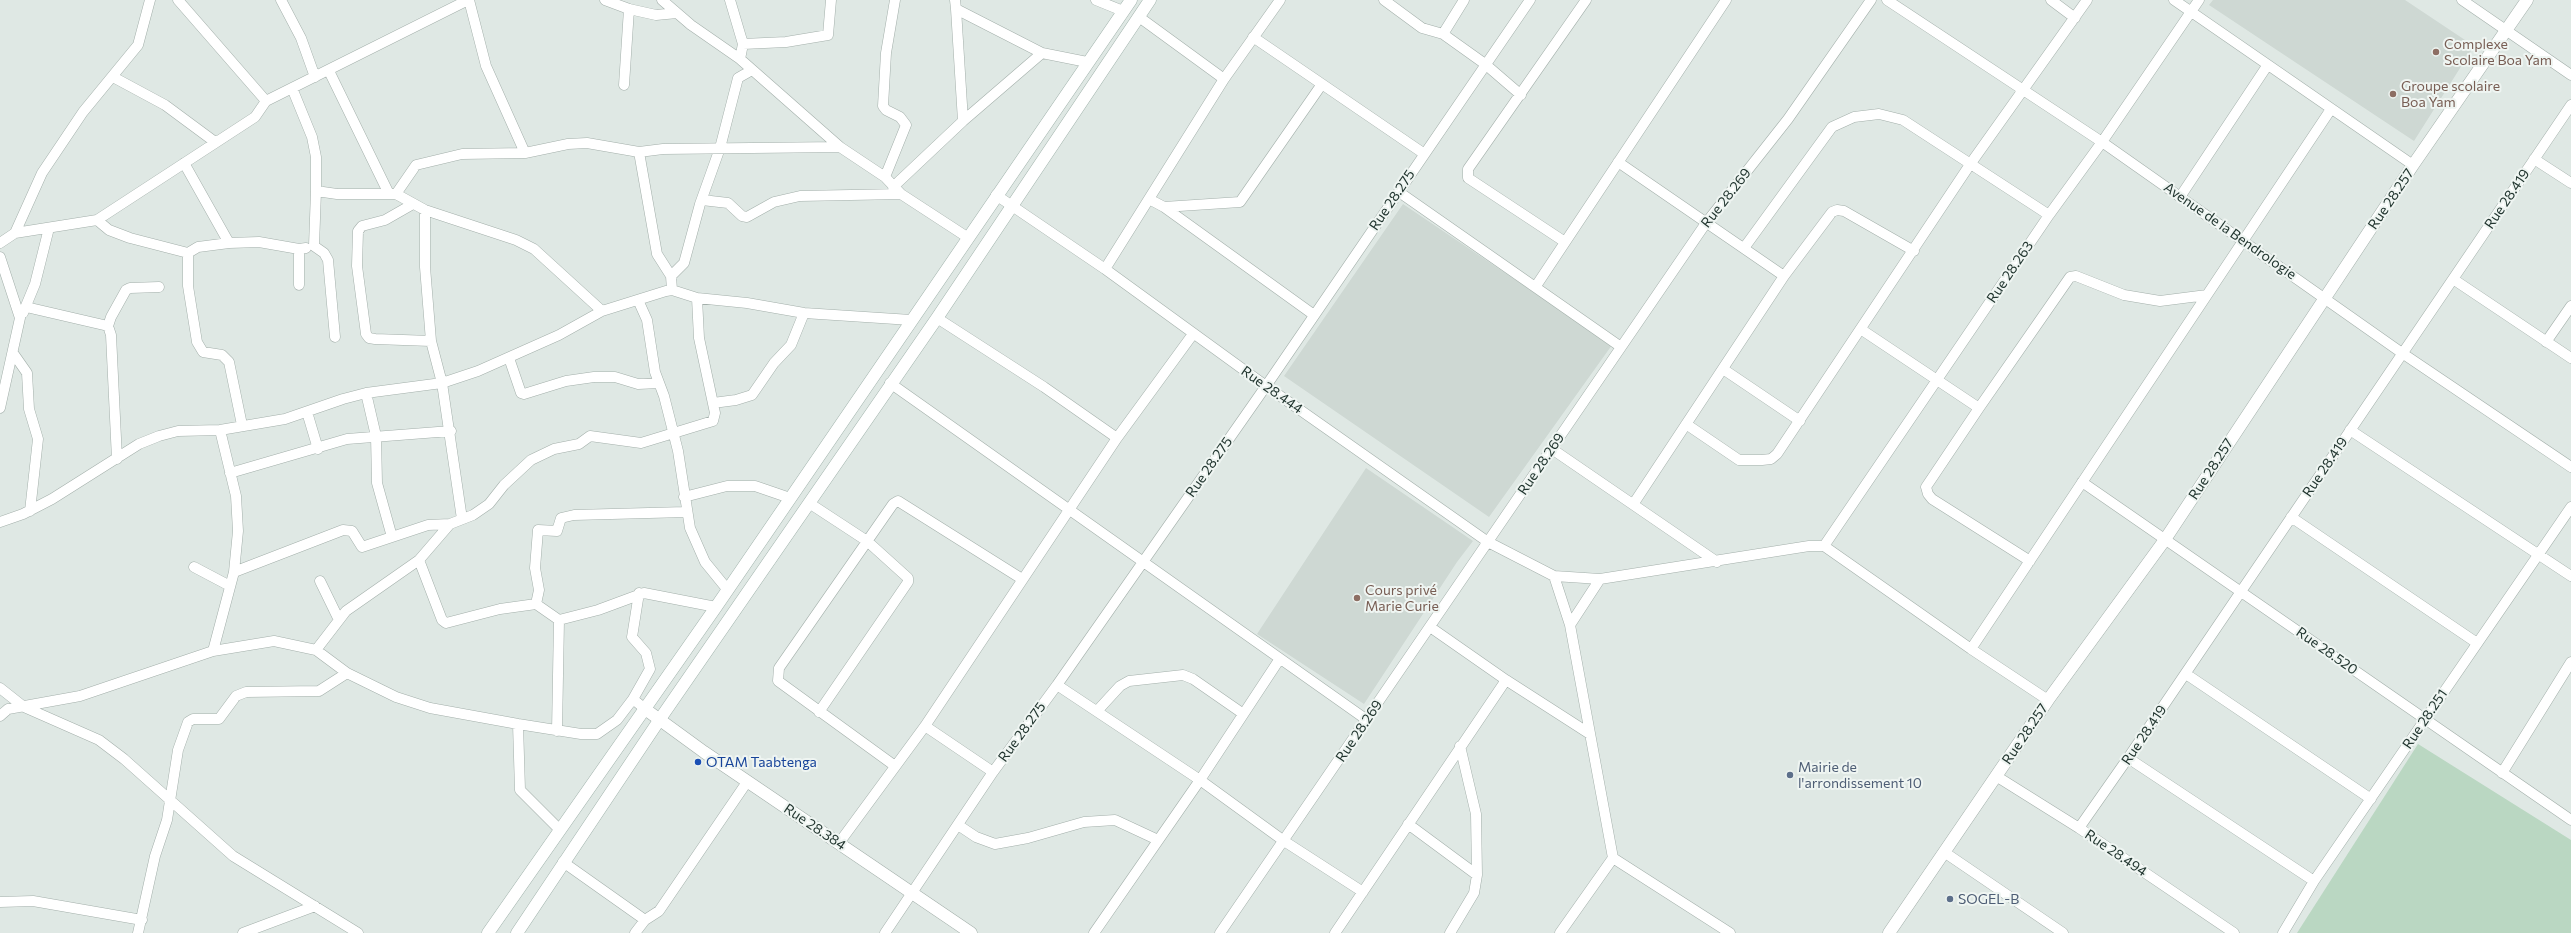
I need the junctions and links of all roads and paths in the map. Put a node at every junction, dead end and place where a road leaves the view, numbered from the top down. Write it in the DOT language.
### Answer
graph roads {
  1 [pos="150,0"];
  2 [pos="178,0"];
  3 [pos="281,0"];
  4 [pos="469,0"];
  5 [pos="606,0"];
  6 [pos="662,0"];
  7 [pos="730,0"];
  8 [pos="831,0"];
  9 [pos="895,0"];
  10 [pos="1096,0"];
  11 [pos="1131,0"];
  12 [pos="1150,0"];
  13 [pos="1280,0"];
  14 [pos="1384,0"];
  15 [pos="1464,0"];
  16 [pos="1530,0"];
  17 [pos="1586,0"];
  18 [pos="1726,0"];
  19 [pos="1871,0"];
  20 [pos="1887,0"];
  21 [pos="2051,0"];
  22 [pos="2087,0"];
  23 [pos="2174,0"];
  24 [pos="2199,0"];
  25 [pos="2462,0"];
  26 [pos="2527,0"];
  27 [pos="956,5"];
  28 [pos="628,9"];
  29 [pos="1123,11"];
  30 [pos="2191,12"];
  31 [pos="677,13"];
  32 [pos="1138,17"];
  33 [pos="2075,18"];
  34 [pos="2506,30"];
  35 [pos="1443,34"];
  36 [pos="1253,37"];
  37 [pos="743,44"];
  38 [pos="1042,53"];
  39 [pos="740,59"];
  40 [pos="1087,62"];
  41 [pos="1485,64"];
  42 [pos="2267,66"];
  43 [pos="752,70"];
  44 [pos="330,71"];
  45 [pos="2571,75"];
  46 [pos="114,77"];
  47 [pos="315,77"];
  48 [pos="1224,79"];
  49 [pos="1322,84"];
  50 [pos="624,85"];
  51 [pos="292,88"];
  52 [pos="2022,92"];
  53 [pos="1522,95"];
  54 [pos="266,101"];
  55 [pos="2571,105"];
  56 [pos="2331,109"];
  57 [pos="963,121"];
  58 [pos="215,142"];
  59 [pos="2102,142"];
  60 [pos="840,147"];
  61 [pos="720,148"];
  62 [pos="639,152"];
  63 [pos="525,153"];
  64 [pos="1423,153"];
  65 [pos="2534,159"];
  66 [pos="184,162"];
  67 [pos="1618,162"];
  68 [pos="1971,163"];
  69 [pos="2414,165"];
  70 [pos="885,177"];
  71 [pos="2571,183"];
  72 [pos="893,187"];
  73 [pos="316,191"];
  74 [pos="1399,192"];
  75 [pos="392,194"];
  76 [pos="901,194"];
  77 [pos="996,195"];
  78 [pos="2180,197"];
  79 [pos="702,200"];
  80 [pos="1149,200"];
  81 [pos="413,204"];
  82 [pos="1012,206"];
  83 [pos="1164,207"];
  84 [pos="424,210"];
  85 [pos="2049,215"];
  86 [pos="98,220"];
  87 [pos="1706,223"];
  88 [pos="49,228"];
  89 [pos="15,233"];
  90 [pos="967,237"];
  91 [pos="2243,241"];
  92 [pos="1565,242"];
  93 [pos="0,243"];
  94 [pos="229,243"];
  95 [pos="314,246"];
  96 [pos="1744,248"];
  97 [pos="299,249"];
  98 [pos="1914,251"];
  99 [pos="188,253"];
  100 [pos="0,257"];
  101 [pos="1105,269"];
  102 [pos="671,276"];
  103 [pos="1784,276"];
  104 [pos="2453,279"];
  105 [pos="299,285"];
  106 [pos="1536,286"];
  107 [pos="159,287"];
  108 [pos="672,290"];
  109 [pos="2207,295"];
  110 [pos="697,298"];
  111 [pos="2326,298"];
  112 [pos="638,300"];
  113 [pos="2571,306"];
  114 [pos="26,307"];
  115 [pos="602,311"];
  116 [pos="804,313"];
  117 [pos="1314,315"];
  118 [pos="20,318"];
  119 [pos="937,318"];
  120 [pos="911,320"];
  121 [pos="108,326"];
  122 [pos="1862,330"];
  123 [pos="1193,334"];
  124 [pos="336,337"];
  125 [pos="431,341"];
  126 [pos="2546,342"];
  127 [pos="1621,347"];
  128 [pos="13,353"];
  129 [pos="2402,353"];
  130 [pos="509,358"];
  131 [pos="2571,358"];
  132 [pos="1723,369"];
  133 [pos="1938,380"];
  134 [pos="442,383"];
  135 [pos="659,383"];
  136 [pos="890,383"];
  137 [pos="1266,386"];
  138 [pos="366,393"];
  139 [pos="713,402"];
  140 [pos="0,408"];
  141 [pos="1979,408"];
  142 [pos="307,412"];
  143 [pos="1800,421"];
  144 [pos="1686,424"];
  145 [pos="242,425"];
  146 [pos="220,430"];
  147 [pos="2350,430"];
  148 [pos="451,431"];
  149 [pos="674,435"];
  150 [pos="376,436"];
  151 [pos="1118,438"];
  152 [pos="318,448"];
  153 [pos="1552,449"];
  154 [pos="117,459"];
  155 [pos="2571,467"];
  156 [pos="230,474"];
  157 [pos="2082,482"];
  158 [pos="684,497"];
  159 [pos="790,498"];
  160 [pos="809,503"];
  161 [pos="1634,504"];
  162 [pos="2571,507"];
  163 [pos="1072,510"];
  164 [pos="30,511"];
  165 [pos="686,512"];
  166 [pos="2291,517"];
  167 [pos="462,519"];
  168 [pos="0,522"];
  169 [pos="450,524"];
  170 [pos="392,538"];
  171 [pos="2164,541"];
  172 [pos="867,542"];
  173 [pos="1488,542"];
  174 [pos="1824,546"];
  175 [pos="2539,554"];
  176 [pos="419,560"];
  177 [pos="2030,561"];
  178 [pos="1717,562"];
  179 [pos="1142,563"];
  180 [pos="194,567"];
  181 [pos="234,572"];
  182 [pos="1554,576"];
  183 [pos="2571,576"];
  184 [pos="1022,579"];
  185 [pos="1600,579"];
  186 [pos="320,581"];
  187 [pos="230,586"];
  188 [pos="727,589"];
  189 [pos="2241,592"];
  190 [pos="639,593"];
  191 [pos="536,604"];
  192 [pos="716,607"];
  193 [pos="339,620"];
  194 [pos="559,620"];
  195 [pos="1570,625"];
  196 [pos="1430,627"];
  197 [pos="2477,644"];
  198 [pos="1971,649"];
  199 [pos="316,650"];
  200 [pos="213,651"];
  201 [pos="1279,660"];
  202 [pos="2571,662"];
  203 [pos="346,673"];
  204 [pos="2186,674"];
  205 [pos="1506,680"];
  206 [pos="1057,685"];
  207 [pos="0,688"];
  208 [pos="633,699"];
  209 [pos="2048,700"];
  210 [pos="24,707"];
  211 [pos="645,709"];
  212 [pos="1098,710"];
  213 [pos="819,712"];
  214 [pos="1242,713"];
  215 [pos="0,716"];
  216 [pos="2426,719"];
  217 [pos="660,720"];
  218 [pos="1367,720"];
  219 [pos="518,724"];
  220 [pos="925,726"];
  221 [pos="557,731"];
  222 [pos="1590,734"];
  223 [pos="1460,746"];
  224 [pos="2128,758"];
  225 [pos="895,766"];
  226 [pos="993,772"];
  227 [pos="2502,773"];
  228 [pos="1996,776"];
  229 [pos="1200,780"];
  230 [pos="747,782"];
  231 [pos="2371,799"];
  232 [pos="170,800"];
  233 [pos="2571,820"];
  234 [pos="1408,824"];
  235 [pos="958,825"];
  236 [pos="2079,828"];
  237 [pos="560,830"];
  238 [pos="1158,840"];
  239 [pos="1284,841"];
  240 [pos="839,843"];
  241 [pos="1944,852"];
  242 [pos="1612,858"];
  243 [pos="564,862"];
  244 [pos="1477,876"];
  245 [pos="2314,881"];
  246 [pos="1363,892"];
  247 [pos="911,894"];
  248 [pos="0,902"];
  249 [pos="315,906"];
  250 [pos="142,920"];
  251 [pos="645,920"];
  252 [pos="138,933"];
  253 [pos="243,933"];
  254 [pos="358,933"];
  255 [pos="488,933"];
  256 [pos="517,933"];
  257 [pos="635,933"];
  258 [pos="885,933"];
  259 [pos="971,933"];
  260 [pos="1094,933"];
  261 [pos="1220,933"];
  262 [pos="1335,933"];
  263 [pos="1450,933"];
  264 [pos="1560,933"];
  265 [pos="1730,933"];
  266 [pos="1889,933"];
  267 [pos="2063,933"];
  268 [pos="2234,933"];
  269 [pos="2283,933"];
  1 -- 46 [label="street"];
  2 -- 54 [label="street"];
  3 -- 47 [label="street"];
  4 -- 44 [label="street"];
  4 -- 63 [label="street"];
  5 -- 28 [label="street"];
  6 -- 31 [label="street"];
  7 -- 37 [label="street"];
  8 -- 37 [label="street"];
  9 -- 70 [label="street"];
  10 -- 29 [label="street"];
  11 -- 29 [label="main road"];
  12 -- 32 [label="main road"];
  13 -- 36 [label="street"];
  14 -- 35 [label="street"];
  15 -- 35 [label="street"];
  16 -- 41 [label="street, Rue 28.275"];
  17 -- 53 [label="street"];
  18 -- 67 [label="street"];
  19 -- 87 [label="street, Rue 28.269"];
  20 -- 52 [label="street, Avenue de la Bendrologie"];
  21 -- 33 [label="street"];
  22 -- 33 [label="street"];
  23 -- 30 [label="street"];
  24 -- 30 [label="street, Rue 28.263"];
  25 -- 34 [label="street"];
  26 -- 34 [label="main road, Rue 28.257"];
  27 -- 38 [label="street"];
  27 -- 57 [label="street"];
  28 -- 31 [label="street"];
  28 -- 50 [label="street"];
  29 -- 40 [label="main road"];
  30 -- 42 [label="street"];
  30 -- 59 [label="street, Rue 28.263"];
  31 -- 39 [label="street"];
  32 -- 48 [label="street"];
  32 -- 82 [label="main road"];
  33 -- 52 [label="street"];
  34 -- 45 [label="street"];
  34 -- 69 [label="main road, Rue 28.257"];
  35 -- 41 [label="street"];
  36 -- 48 [label="street"];
  36 -- 49 [label="street"];
  37 -- 39 [label="street"];
  38 -- 40 [label="street"];
  38 -- 57 [label="street"];
  39 -- 43 [label="street"];
  40 -- 77 [label="main road"];
  41 -- 53 [label="street"];
  41 -- 64 [label="street, Rue 28.275"];
  42 -- 56 [label="street"];
  42 -- 78 [label="street"];
  43 -- 60 [label="street"];
  43 -- 61 [label="street"];
  44 -- 47 [label="street"];
  44 -- 75 [label="street"];
  46 -- 58 [label="street"];
  46 -- 89 [label="street"];
  47 -- 51 [label="street"];
  48 -- 80 [label="street"];
  49 -- 64 [label="street"];
  49 -- 83 [label="street"];
  51 -- 54 [label="street"];
  51 -- 73 [label="street"];
  52 -- 59 [label="street, Avenue de la Bendrologie"];
  52 -- 68 [label="street"];
  53 -- 92 [label="street"];
  54 -- 58 [label="street"];
  55 -- 65 [label="street, Rue 28.419"];
  56 -- 69 [label="street"];
  56 -- 91 [label="street"];
  57 -- 72 [label="street"];
  58 -- 66 [label="street"];
  59 -- 78 [label="street, Avenue de la Bendrologie"];
  59 -- 85 [label="street, Rue 28.263"];
  60 -- 61 [label="street"];
  60 -- 70 [label="street"];
  61 -- 62 [label="street"];
  61 -- 79 [label="street"];
  62 -- 63 [label="street"];
  62 -- 102 [label="street"];
  63 -- 75 [label="street"];
  64 -- 74 [label="street, Rue 28.275"];
  65 -- 71 [label="street"];
  65 -- 104 [label="street, Rue 28.419"];
  66 -- 86 [label="street"];
  66 -- 94 [label="street"];
  67 -- 87 [label="street"];
  67 -- 92 [label="street"];
  68 -- 85 [label="street"];
  68 -- 96 [label="street"];
  68 -- 98 [label="street"];
  69 -- 111 [label="main road, Rue 28.257"];
  70 -- 72 [label="street"];
  72 -- 76 [label="street"];
  73 -- 75 [label="street"];
  73 -- 95 [label="street"];
  74 -- 106 [label="street"];
  74 -- 117 [label="street, Rue 28.275"];
  75 -- 81 [label="street"];
  76 -- 79 [label="street"];
  76 -- 90 [label="street"];
  77 -- 82 [label="street, Rue 28.444"];
  77 -- 90 [label="main road"];
  78 -- 91 [label="street, Avenue de la Bendrologie"];
  79 -- 102 [label="street"];
  80 -- 83 [label="street"];
  80 -- 101 [label="street"];
  81 -- 84 [label="street"];
  81 -- 125 [label="street"];
  82 -- 101 [label="street, Rue 28.444"];
  82 -- 119 [label="main road"];
  83 -- 117 [label="street"];
  84 -- 115 [label="street"];
  84 -- 125 [label="street"];
  85 -- 133 [label="street, Rue 28.263"];
  86 -- 88 [label="street"];
  86 -- 99 [label="street"];
  87 -- 96 [label="street"];
  87 -- 127 [label="street, Rue 28.269"];
  88 -- 89 [label="street"];
  88 -- 114 [label="street"];
  89 -- 93 [label="street"];
  90 -- 120 [label="main road"];
  91 -- 109 [label="street"];
  91 -- 111 [label="street, Avenue de la Bendrologie"];
  92 -- 106 [label="street"];
  94 -- 97 [label="street"];
  94 -- 99 [label="street"];
  95 -- 97 [label="street"];
  95 -- 124 [label="street"];
  96 -- 103 [label="street"];
  97 -- 105 [label="street"];
  98 -- 103 [label="street"];
  98 -- 122 [label="street"];
  99 -- 145 [label="street"];
  100 -- 118 [label="street"];
  101 -- 123 [label="street, Rue 28.444"];
  102 -- 108 [label="street"];
  103 -- 132 [label="street"];
  104 -- 126 [label="street"];
  104 -- 129 [label="street, Rue 28.419"];
  106 -- 127 [label="street"];
  107 -- 121 [label="street"];
  108 -- 110 [label="street"];
  108 -- 112 [label="street"];
  109 -- 141 [label="street"];
  109 -- 157 [label="street"];
  110 -- 116 [label="street"];
  110 -- 139 [label="street"];
  111 -- 129 [label="street, Avenue de la Bendrologie"];
  111 -- 171 [label="main road, Rue 28.257"];
  112 -- 115 [label="street"];
  112 -- 135 [label="street"];
  113 -- 126 [label="street"];
  114 -- 118 [label="street"];
  114 -- 121 [label="street"];
  115 -- 130 [label="street"];
  116 -- 120 [label="street"];
  116 -- 139 [label="street"];
  117 -- 137 [label="street, Rue 28.275"];
  118 -- 128 [label="street"];
  119 -- 136 [label="main road"];
  119 -- 151 [label="street"];
  120 -- 159 [label="main road"];
  121 -- 154 [label="street"];
  122 -- 133 [label="street"];
  122 -- 143 [label="street"];
  123 -- 137 [label="street, Rue 28.444"];
  123 -- 151 [label="street"];
  125 -- 134 [label="street"];
  126 -- 131 [label="street"];
  127 -- 153 [label="street, Rue 28.269"];
  128 -- 140 [label="street"];
  128 -- 164 [label="street"];
  129 -- 147 [label="street, Rue 28.419"];
  129 -- 155 [label="street, Avenue de la Bendrologie"];
  130 -- 134 [label="street"];
  130 -- 135 [label="street"];
  132 -- 143 [label="street"];
  132 -- 144 [label="street"];
  133 -- 141 [label="street"];
  133 -- 174 [label="street, Rue 28.263"];
  134 -- 138 [label="street"];
  134 -- 148 [label="street"];
  135 -- 149 [label="street"];
  136 -- 160 [label="main road"];
  136 -- 163 [label="street"];
  137 -- 173 [label="street, Rue 28.444"];
  137 -- 179 [label="street, Rue 28.275"];
  138 -- 142 [label="street"];
  138 -- 150 [label="street"];
  139 -- 149 [label="street"];
  141 -- 177 [label="street"];
  142 -- 145 [label="street"];
  142 -- 152 [label="street"];
  143 -- 144 [label="street"];
  144 -- 161 [label="street"];
  145 -- 146 [label="street"];
  146 -- 154 [label="street"];
  146 -- 156 [label="street"];
  147 -- 166 [label="street, Rue 28.419"];
  147 -- 175 [label="street"];
  148 -- 150 [label="street"];
  148 -- 167 [label="street"];
  149 -- 158 [label="street"];
  149 -- 167 [label="street"];
  150 -- 152 [label="street"];
  150 -- 170 [label="street"];
  151 -- 163 [label="street"];
  152 -- 156 [label="street"];
  153 -- 161 [label="street"];
  153 -- 173 [label="street, Rue 28.269"];
  154 -- 164 [label="street"];
  156 -- 181 [label="street"];
  157 -- 171 [label="street, Rue 28.520"];
  157 -- 177 [label="street"];
  158 -- 159 [label="street"];
  158 -- 165 [label="street"];
  159 -- 188 [label="main road"];
  160 -- 172 [label="street"];
  160 -- 217 [label="main road"];
  161 -- 178 [label="street"];
  162 -- 175 [label="street, Rue 28.251"];
  163 -- 179 [label="street"];
  163 -- 184 [label="street"];
  164 -- 168 [label="street"];
  165 -- 188 [label="street"];
  165 -- 191 [label="street"];
  166 -- 189 [label="street, Rue 28.419"];
  166 -- 197 [label="street"];
  167 -- 169 [label="street"];
  169 -- 170 [label="street"];
  169 -- 176 [label="street"];
  170 -- 181 [label="street"];
  171 -- 189 [label="street, Rue 28.520"];
  171 -- 209 [label="main road, Rue 28.257"];
  172 -- 184 [label="street"];
  172 -- 213 [label="street"];
  172 -- 213 [label="street"];
  173 -- 182 [label="street, Rue 28.444"];
  173 -- 196 [label="street, Rue 28.269"];
  174 -- 178 [label="street"];
  174 -- 198 [label="street"];
  175 -- 183 [label="street"];
  175 -- 197 [label="street, Rue 28.251"];
  176 -- 191 [label="street"];
  176 -- 193 [label="street"];
  177 -- 198 [label="street"];
  178 -- 185 [label="street"];
  179 -- 201 [label="street"];
  179 -- 206 [label="street, Rue 28.275"];
  180 -- 187 [label="street"];
  181 -- 187 [label="street"];
  182 -- 185 [label="street"];
  182 -- 195 [label="street"];
  184 -- 220 [label="street"];
  185 -- 195 [label="street"];
  186 -- 193 [label="street"];
  187 -- 200 [label="street"];
  188 -- 192 [label="main road"];
  189 -- 204 [label="street, Rue 28.419"];
  189 -- 216 [label="street, Rue 28.520"];
  190 -- 192 [label="street"];
  190 -- 194 [label="street"];
  190 -- 208 [label="street"];
  191 -- 194 [label="street"];
  192 -- 211 [label="main road"];
  193 -- 199 [label="street"];
  194 -- 221 [label="street"];
  195 -- 222 [label="street"];
  196 -- 205 [label="street"];
  196 -- 218 [label="street, Rue 28.269"];
  197 -- 216 [label="street, Rue 28.251"];
  198 -- 209 [label="street"];
  199 -- 200 [label="street"];
  199 -- 203 [label="street"];
  200 -- 210 [label="street"];
  201 -- 214 [label="street"];
  201 -- 218 [label="street"];
  202 -- 227 [label="street"];
  203 -- 219 [label="street"];
  203 -- 232 [label="street"];
  204 -- 224 [label="street, Rue 28.419"];
  204 -- 231 [label="street"];
  205 -- 222 [label="street"];
  205 -- 223 [label="street"];
  206 -- 212 [label="street"];
  206 -- 226 [label="street, Rue 28.275"];
  207 -- 210 [label="street"];
  208 -- 211 [label="street"];
  208 -- 221 [label="street"];
  209 -- 228 [label="main road, Rue 28.257"];
  210 -- 215 [label="street"];
  210 -- 232 [label="street"];
  211 -- 217 [label="main road, Rue 28.384"];
  211 -- 237 [label="main road"];
  212 -- 214 [label="street"];
  212 -- 229 [label="street"];
  213 -- 225 [label="street"];
  214 -- 229 [label="street"];
  216 -- 227 [label="street, Rue 28.520"];
  216 -- 231 [label="street, Rue 28.251"];
  217 -- 230 [label="main road, Rue 28.384"];
  217 -- 243 [label="main road"];
  218 -- 239 [label="street, Rue 28.269"];
  219 -- 221 [label="street"];
  219 -- 237 [label="street"];
  220 -- 225 [label="street"];
  220 -- 226 [label="street"];
  222 -- 242 [label="street"];
  223 -- 234 [label="street"];
  223 -- 244 [label="street"];
  224 -- 236 [label="street, Rue 28.419"];
  224 -- 245 [label="street"];
  225 -- 240 [label="street"];
  226 -- 235 [label="street, Rue 28.275"];
  227 -- 233 [label="street, Rue 28.520"];
  228 -- 236 [label="street, Rue 28.494"];
  228 -- 241 [label="main road, Rue 28.257"];
  229 -- 238 [label="street"];
  229 -- 239 [label="street"];
  230 -- 240 [label="main road, Rue 28.384"];
  230 -- 251 [label="street"];
  231 -- 245 [label="street, Rue 28.251"];
  232 -- 249 [label="street"];
  232 -- 250 [label="street"];
  234 -- 244 [label="street"];
  234 -- 246 [label="street"];
  235 -- 238 [label="street"];
  235 -- 247 [label="street, Rue 28.275"];
  236 -- 268 [label="street, Rue 28.494"];
  237 -- 255 [label="main road"];
  238 -- 260 [label="street"];
  239 -- 246 [label="street"];
  239 -- 261 [label="street, Rue 28.269"];
  240 -- 247 [label="main road, Rue 28.384"];
  241 -- 266 [label="main road, Rue 28.257"];
  241 -- 267 [label="street"];
  242 -- 264 [label="street"];
  242 -- 265 [label="street"];
  243 -- 251 [label="street"];
  243 -- 256 [label="main road"];
  244 -- 263 [label="street"];
  245 -- 269 [label="street, Rue 28.251"];
  246 -- 262 [label="street"];
  247 -- 258 [label="street, Rue 28.275"];
  247 -- 259 [label="main road, Rue 28.384"];
  248 -- 250 [label="street"];
  249 -- 253 [label="street"];
  249 -- 254 [label="street"];
  250 -- 252 [label="street"];
  251 -- 257 [label="street"];
}
